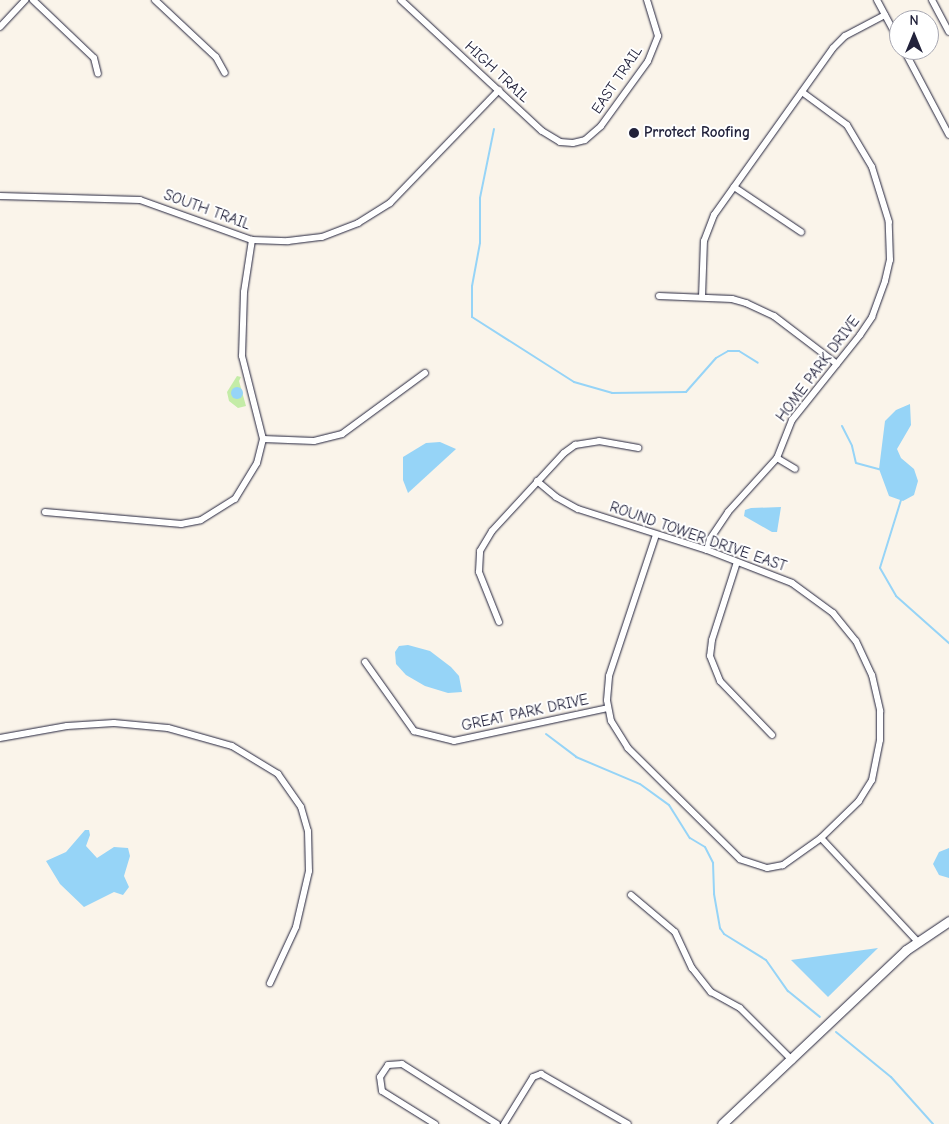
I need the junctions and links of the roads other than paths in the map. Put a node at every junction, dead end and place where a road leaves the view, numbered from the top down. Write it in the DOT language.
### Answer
graph roads {
  1 [pos="25,0"];
  2 [pos="33,0"];
  3 [pos="155,0"];
  4 [pos="401,0"];
  5 [pos="648,0"];
  6 [pos="877,0"];
  7 [pos="932,0"];
  8 [pos="885,15"];
  9 [pos="889,22"];
  10 [pos="0,27"];
  11 [pos="949,32"];
  12 [pos="909,60"];
  13 [pos="225,73"];
  14 [pos="98,74"];
  15 [pos="498,90"];
  16 [pos="802,92"];
  17 [pos="949,135"];
  18 [pos="585,140"];
  19 [pos="734,187"];
  20 [pos="0,196"];
  21 [pos="800,232"];
  22 [pos="252,240"];
  23 [pos="658,296"];
  24 [pos="702,297"];
  25 [pos="837,364"];
  26 [pos="425,373"];
  27 [pos="263,439"];
  28 [pos="638,448"];
  29 [pos="777,458"];
  30 [pos="795,469"];
  31 [pos="537,481"];
  32 [pos="45,512"];
  33 [pos="656,535"];
  34 [pos="706,550"];
  35 [pos="737,562"];
  36 [pos="499,622"];
  37 [pos="365,662"];
  38 [pos="608,708"];
  39 [pos="772,735"];
  40 [pos="0,738"];
  41 [pos="821,838"];
  42 [pos="631,895"];
  43 [pos="949,921"];
  44 [pos="917,941"];
  45 [pos="270,983"];
  46 [pos="792,1060"];
  47 [pos="435,1124"];
  48 [pos="497,1124"];
  49 [pos="504,1124"];
  50 [pos="628,1124"];
  51 [pos="722,1124"];
  1 -- 10 [label="street"];
  2 -- 14 [label="street"];
  3 -- 13 [label="street"];
  4 -- 15 [label="street, HIGH TRAIL"];
  5 -- 18 [label="street, EAST TRAIL"];
  6 -- 8 [label="street"];
  7 -- 11 [label="street"];
  8 -- 9 [label="street"];
  8 -- 16 [label="street"];
  12 -- 17 [label="street"];
  15 -- 18 [label="street, HIGH TRAIL"];
  15 -- 22 [label="street, SOUTH TRAIL"];
  16 -- 19 [label="street"];
  16 -- 25 [label="street, HOME PARK DRIVE"];
  19 -- 21 [label="street"];
  19 -- 24 [label="street"];
  20 -- 22 [label="street, SOUTH TRAIL"];
  22 -- 27 [label="street"];
  23 -- 24 [label="street"];
  24 -- 25 [label="street"];
  25 -- 29 [label="street, HOME PARK DRIVE"];
  26 -- 27 [label="street"];
  27 -- 32 [label="street"];
  28 -- 31 [label="street"];
  29 -- 30 [label="street"];
  29 -- 34 [label="street, HOME PARK DRIVE"];
  31 -- 33 [label="street, ROUND TOWER DRIVE EAST"];
  31 -- 36 [label="street"];
  33 -- 34 [label="street, ROUND TOWER DRIVE EAST"];
  33 -- 38 [label="street"];
  34 -- 35 [label="street, ROUND TOWER DRIVE EAST"];
  35 -- 39 [label="street"];
  35 -- 41 [label="street, ROUND TOWER DRIVE EAST"];
  37 -- 38 [label="street, GREAT PARK DRIVE"];
  38 -- 41 [label="street, ROUND TOWER DRIVE EAST"];
  40 -- 45 [label="street"];
  41 -- 44 [label="street"];
  42 -- 46 [label="street"];
  43 -- 44 [label="main road"];
  44 -- 46 [label="main road"];
  46 -- 51 [label="main road"];
  47 -- 48 [label="street"];
  49 -- 50 [label="street"];
}
